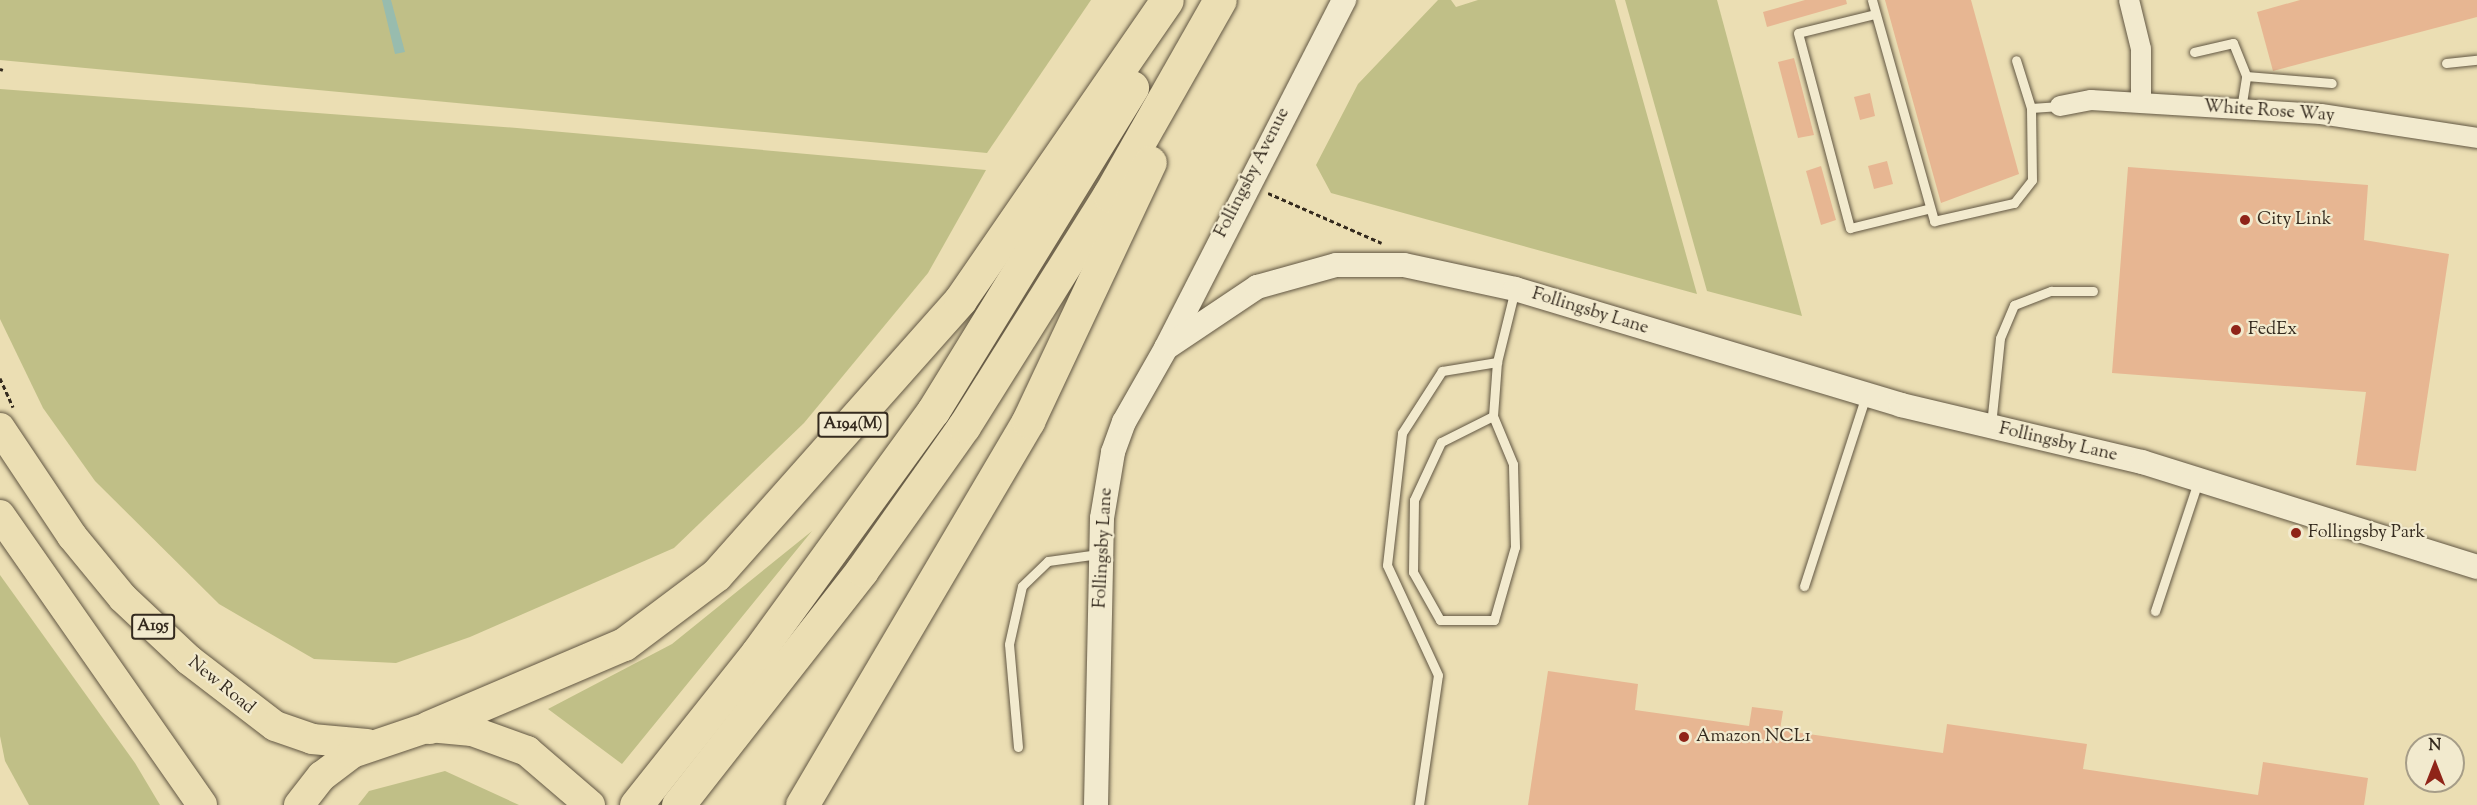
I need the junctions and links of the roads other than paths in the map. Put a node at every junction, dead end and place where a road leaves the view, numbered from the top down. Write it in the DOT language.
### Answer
graph roads {
  1 [pos="1167,0"];
  2 [pos="1178,0"];
  3 [pos="1220,0"];
  4 [pos="1226,0"];
  5 [pos="1344,0"];
  6 [pos="1872,0"];
  7 [pos="2129,0"];
  8 [pos="1875,14"];
  9 [pos="2194,52"];
  10 [pos="2016,60"];
  11 [pos="2477,60"];
  12 [pos="2446,63"];
  13 [pos="2246,76"];
  14 [pos="2332,83"];
  15 [pos="2141,102"];
  16 [pos="2060,106"];
  17 [pos="2031,108"];
  18 [pos="2241,109"];
  19 [pos="2477,138"];
  20 [pos="1927,209"];
  21 [pos="1515,289"];
  22 [pos="2093,291"];
  23 [pos="1166,348"];
  24 [pos="1497,362"];
  25 [pos="1866,395"];
  26 [pos="1493,416"];
  27 [pos="9,422"];
  28 [pos="1990,427"];
  29 [pos="2199,480"];
  30 [pos="0,515"];
  31 [pos="1101,554"];
  32 [pos="2477,567"];
  33 [pos="1804,586"];
  34 [pos="2155,611"];
  35 [pos="429,727"];
  36 [pos="367,744"];
  37 [pos="1018,747"];
  38 [pos="202,805"];
  39 [pos="298,805"];
  40 [pos="590,805"];
  41 [pos="636,805"];
  42 [pos="678,805"];
  43 [pos="802,805"];
  44 [pos="1096,805"];
  45 [pos="1419,805"];
  1 -- 35 [label="highway, A194(M)"];
  2 -- 41 [label="highway, A194(M)"];
  3 -- 42 [label="highway"];
  4 -- 43 [label="highway"];
  5 -- 23 [label="street, Follingsby Avenue"];
  6 -- 8 [label="lane"];
  7 -- 15 [label="street"];
  8 -- 20 [label="lane"];
  8 -- 20 [label="lane"];
  9 -- 13 [label="lane"];
  10 -- 17 [label="lane"];
  11 -- 12 [label="lane"];
  13 -- 14 [label="lane"];
  13 -- 18 [label="lane"];
  15 -- 16 [label="street, White Rose Way"];
  15 -- 18 [label="street, White Rose Way"];
  16 -- 17 [label="lane"];
  17 -- 20 [label="lane"];
  18 -- 19 [label="street, White Rose Way"];
  21 -- 23 [label="street, Follingsby Lane"];
  21 -- 24 [label="lane"];
  21 -- 25 [label="street, Follingsby Lane"];
  22 -- 28 [label="lane"];
  23 -- 31 [label="street, Follingsby Lane"];
  24 -- 26 [label="lane"];
  24 -- 45 [label="lane"];
  25 -- 28 [label="street, Follingsby Lane"];
  25 -- 33 [label="lane"];
  26 -- 26 [label="lane"];
  27 -- 36 [label="main road, New Road / A195"];
  28 -- 29 [label="street, Follingsby Lane"];
  29 -- 32 [label="street, Follingsby Lane"];
  29 -- 34 [label="lane"];
  30 -- 38 [label="main road"];
  31 -- 37 [label="lane"];
  31 -- 44 [label="street, Follingsby Lane"];
  35 -- 36 [label="main road"];
  35 -- 40 [label="main road"];
  36 -- 39 [label="main road"];
}
